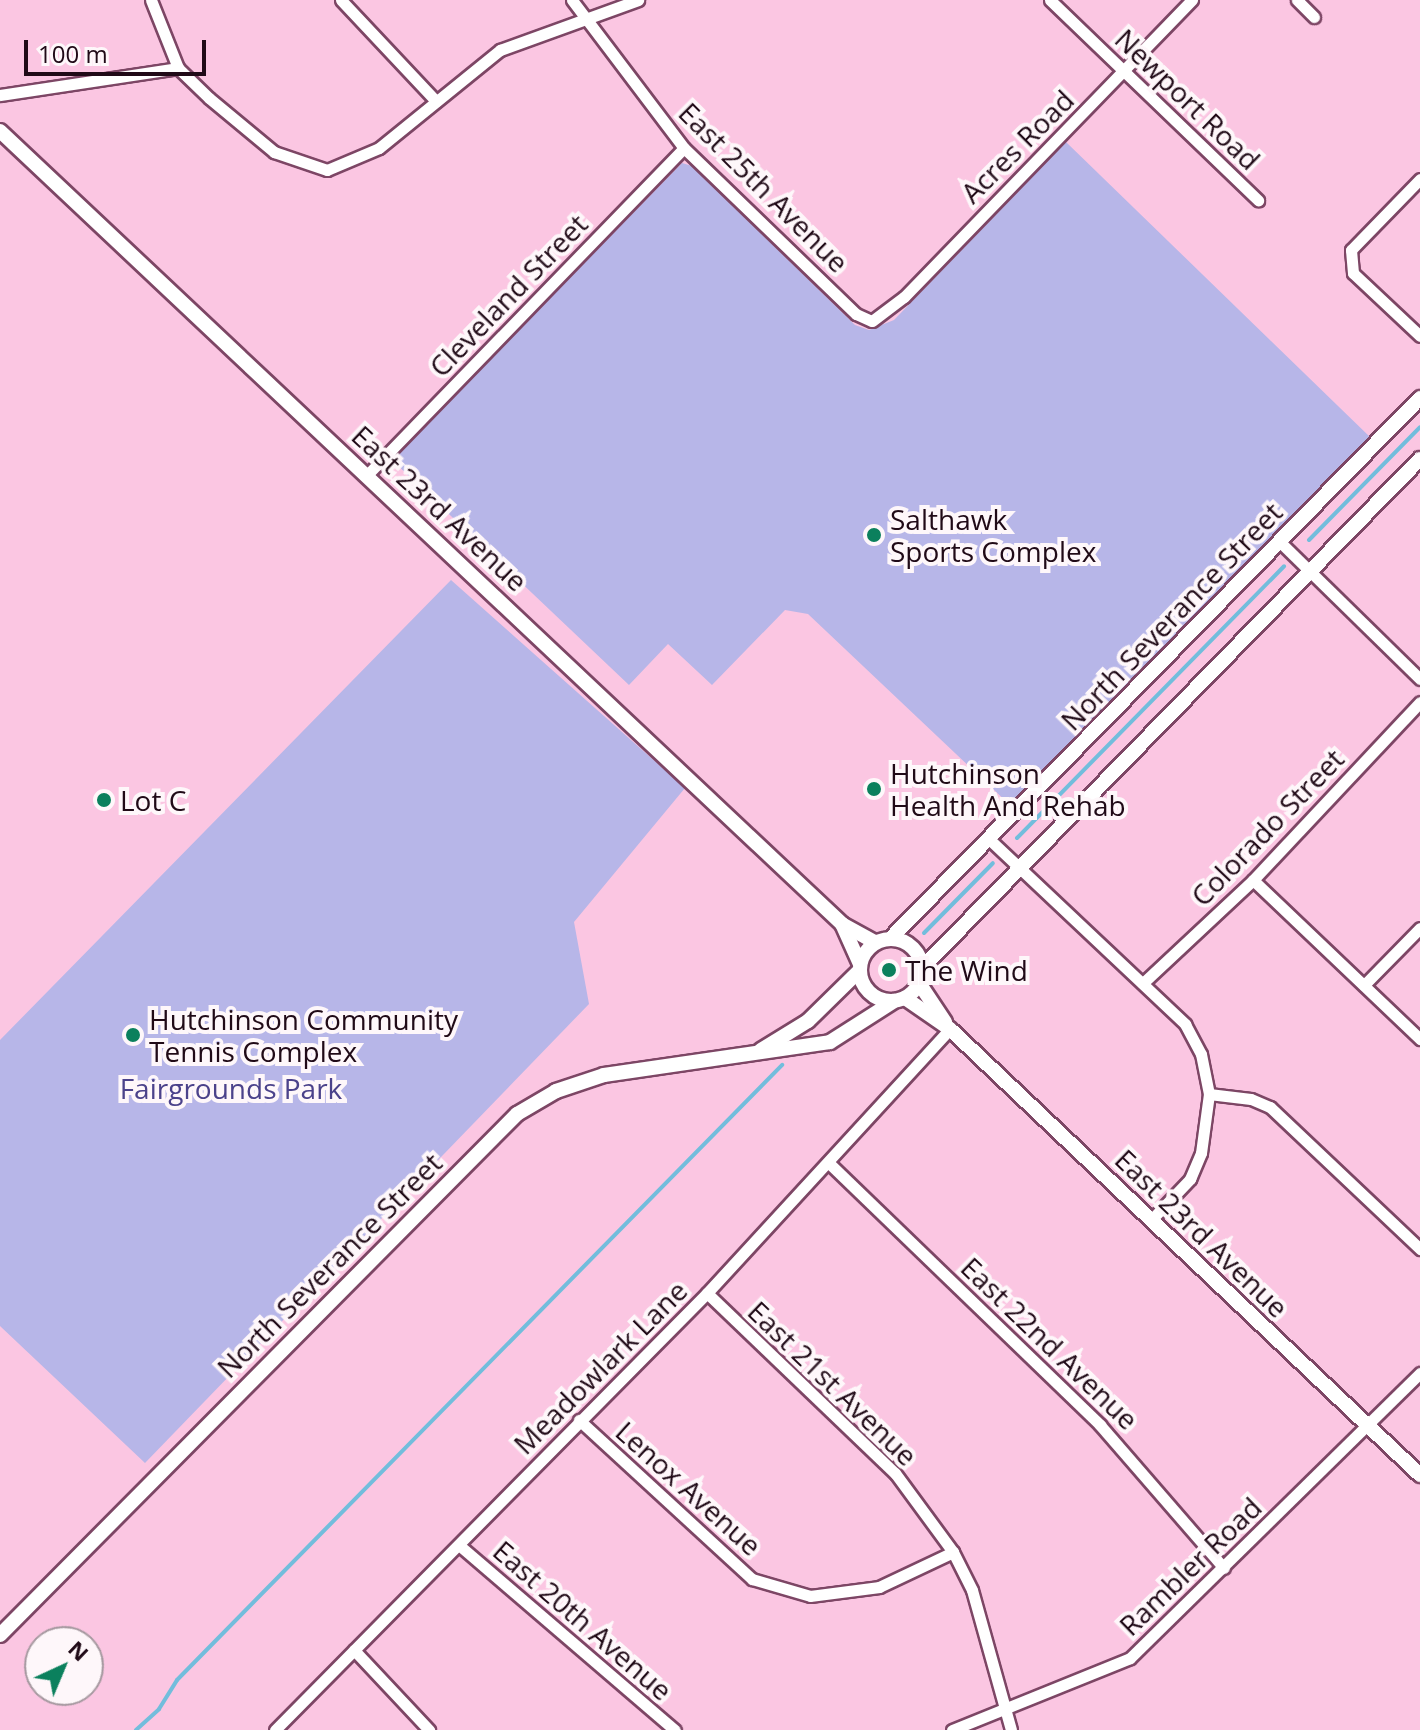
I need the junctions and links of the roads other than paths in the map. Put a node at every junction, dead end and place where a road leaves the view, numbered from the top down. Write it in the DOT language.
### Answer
graph roads {
  1 [pos="151,0"];
  2 [pos="341,0"];
  3 [pos="572,0"];
  4 [pos="638,0"];
  5 [pos="1050,0"];
  6 [pos="1192,0"];
  7 [pos="1297,0"];
  8 [pos="586,17"];
  9 [pos="1314,17"];
  10 [pos="178,68"];
  11 [pos="1125,72"];
  12 [pos="0,95"];
  13 [pos="436,101"];
  14 [pos="0,131"];
  15 [pos="684,148"];
  16 [pos="1420,179"];
  17 [pos="1258,200"];
  18 [pos="872,321"];
  19 [pos="1420,336"];
  20 [pos="1420,398"];
  21 [pos="1420,459"];
  22 [pos="367,475"];
  23 [pos="1279,541"];
  24 [pos="1310,571"];
  25 [pos="1420,679"];
  26 [pos="1420,702"];
  27 [pos="989,839"];
  28 [pos="1019,867"];
  29 [pos="1253,880"];
  30 [pos="842,924"];
  31 [pos="1420,928"];
  32 [pos="891,938"];
  33 [pos="875,942"];
  34 [pos="859,968"];
  35 [pos="921,975"];
  36 [pos="1144,982"];
  37 [pos="1364,985"];
  38 [pos="899,1000"];
  39 [pos="950,1029"];
  40 [pos="1420,1039"];
  41 [pos="761,1050"];
  42 [pos="1209,1094"];
  43 [pos="830,1164"];
  44 [pos="1151,1220"];
  45 [pos="1420,1249"];
  46 [pos="707,1293"];
  47 [pos="1420,1373"];
  48 [pos="579,1420"];
  49 [pos="1367,1425"];
  50 [pos="1420,1475"];
  51 [pos="460,1546"];
  52 [pos="953,1552"];
  53 [pos="1224,1568"];
  54 [pos="0,1635"];
  55 [pos="354,1650"];
  56 [pos="1005,1710"];
  57 [pos="275,1730"];
  58 [pos="429,1730"];
  59 [pos="675,1730"];
  60 [pos="952,1730"];
  61 [pos="1011,1730"];
  1 -- 10 [label="street"];
  2 -- 13 [label="street"];
  3 -- 8 [label="street, East 25th Avenue"];
  4 -- 8 [label="street"];
  5 -- 11 [label="street, Newport Road"];
  6 -- 11 [label="street, Acres Road"];
  7 -- 9 [label="street"];
  8 -- 13 [label="street"];
  8 -- 15 [label="street, East 25th Avenue"];
  10 -- 12 [label="street"];
  10 -- 13 [label="street"];
  11 -- 17 [label="street, Newport Road"];
  11 -- 18 [label="street, Acres Road"];
  14 -- 22 [label="street, East 23rd Avenue"];
  15 -- 18 [label="street, East 25th Avenue"];
  15 -- 22 [label="street, Cleveland Street"];
  16 -- 19 [label="street"];
  20 -- 23 [label="street, North Severance Street"];
  21 -- 24 [label="street"];
  22 -- 30 [label="street, East 23rd Avenue"];
  23 -- 24 [label="street"];
  23 -- 27 [label="street, North Severance Street"];
  24 -- 25 [label="street"];
  24 -- 28 [label="street"];
  26 -- 29 [label="street, Colorado Street"];
  27 -- 28 [label="street"];
  27 -- 32 [label="street, North Severance Street"];
  28 -- 35 [label="street"];
  28 -- 36 [label="street"];
  29 -- 36 [label="street, Colorado Street"];
  29 -- 37 [label="street"];
  30 -- 33 [label="street, East 23rd Avenue"];
  30 -- 34 [label="street, East 23rd Avenue"];
  31 -- 37 [label="street"];
  32 -- 33 [label="street"];
  32 -- 35 [label="street"];
  33 -- 34 [label="street"];
  34 -- 38 [label="street"];
  34 -- 41 [label="street, North Severance Street"];
  35 -- 38 [label="street"];
  35 -- 39 [label="street, East 23rd Avenue"];
  36 -- 42 [label="street"];
  37 -- 40 [label="street"];
  38 -- 39 [label="street, East 23rd Avenue"];
  38 -- 41 [label="street, North Severance Street"];
  39 -- 43 [label="street, Meadowlark Lane"];
  39 -- 44 [label="street, East 23rd Avenue"];
  41 -- 54 [label="street, North Severance Street"];
  42 -- 44 [label="street"];
  42 -- 45 [label="street"];
  43 -- 46 [label="street, Meadowlark Lane"];
  43 -- 53 [label="street, East 22nd Avenue"];
  44 -- 49 [label="street, East 23rd Avenue"];
  46 -- 48 [label="street, Meadowlark Lane"];
  46 -- 52 [label="street, East 21st Avenue"];
  47 -- 49 [label="street, Rambler Road"];
  48 -- 51 [label="street, Meadowlark Lane"];
  48 -- 52 [label="street, Lenox Avenue"];
  49 -- 50 [label="street, East 23rd Avenue"];
  49 -- 53 [label="street, Rambler Road"];
  51 -- 55 [label="street, Meadowlark Lane"];
  51 -- 59 [label="street, East 20th Avenue"];
  52 -- 56 [label="street, East 21st Avenue"];
  53 -- 56 [label="street, Rambler Road"];
  55 -- 57 [label="street, Meadowlark Lane"];
  55 -- 58 [label="street"];
  56 -- 60 [label="street, Rambler Road"];
  56 -- 61 [label="street, East 21st Avenue"];
}
